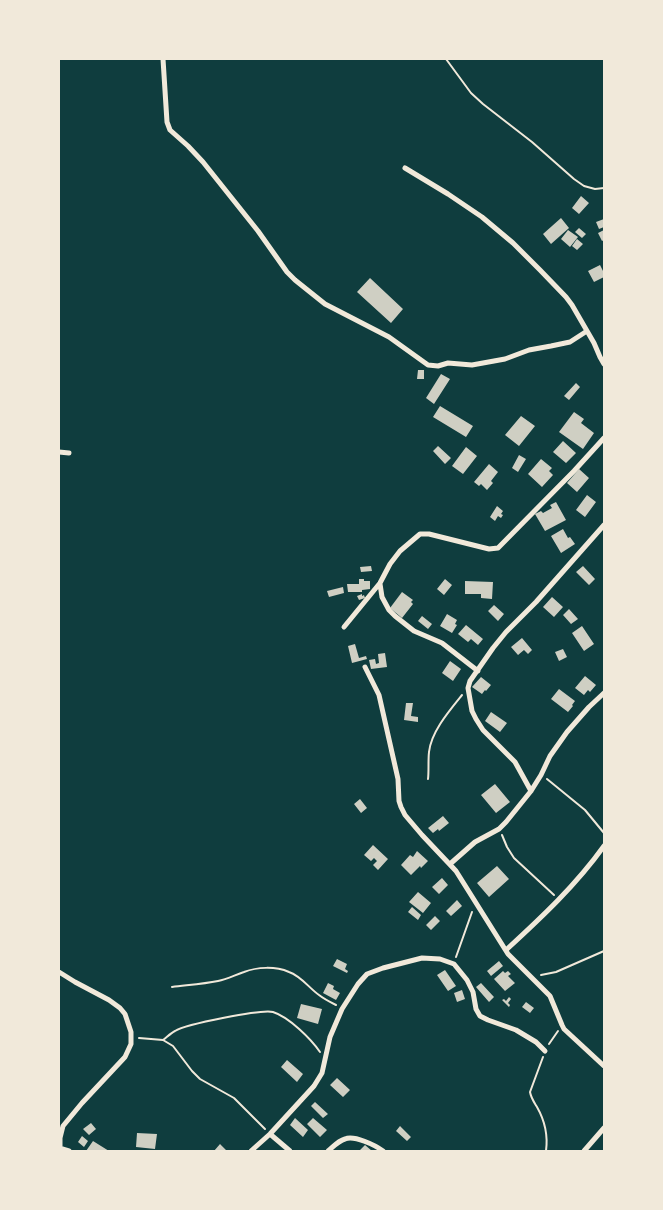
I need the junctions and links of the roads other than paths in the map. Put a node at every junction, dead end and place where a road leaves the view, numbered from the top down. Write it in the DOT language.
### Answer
graph roads {
  1 [pos="163,59"];
  2 [pos="405,168"];
  3 [pos="587,331"];
  4 [pos="604,364"];
  5 [pos="604,438"];
  6 [pos="59,452"];
  7 [pos="69,453"];
  8 [pos="604,525"];
  9 [pos="380,583"];
  10 [pos="344,627"];
  11 [pos="365,667"];
  12 [pos="478,671"];
  13 [pos="604,693"];
  14 [pos="530,791"];
  15 [pos="604,846"];
  16 [pos="450,864"];
  17 [pos="506,950"];
  18 [pos="59,972"];
  19 [pos="545,1051"];
  20 [pos="604,1066"];
  21 [pos="604,1128"];
  22 [pos="270,1134"];
  23 [pos="59,1148"];
  24 [pos="69,1151"];
  25 [pos="251,1151"];
  26 [pos="290,1151"];
  27 [pos="328,1151"];
  28 [pos="383,1151"];
  29 [pos="584,1151"];
  1 -- 3 [label="street"];
  2 -- 3 [label="street"];
  3 -- 4 [label="street"];
  5 -- 9 [label="street"];
  6 -- 7 [label="street"];
  8 -- 12 [label="street"];
  9 -- 10 [label="street"];
  9 -- 12 [label="street"];
  11 -- 16 [label="street"];
  12 -- 14 [label="street"];
  13 -- 14 [label="street"];
  14 -- 16 [label="street"];
  15 -- 17 [label="street"];
  16 -- 17 [label="street"];
  17 -- 20 [label="street"];
  18 -- 23 [label="street"];
  19 -- 22 [label="street"];
  21 -- 29 [label="street"];
  22 -- 25 [label="street"];
  22 -- 26 [label="street"];
  23 -- 24 [label="street"];
  27 -- 28 [label="street"];
}
